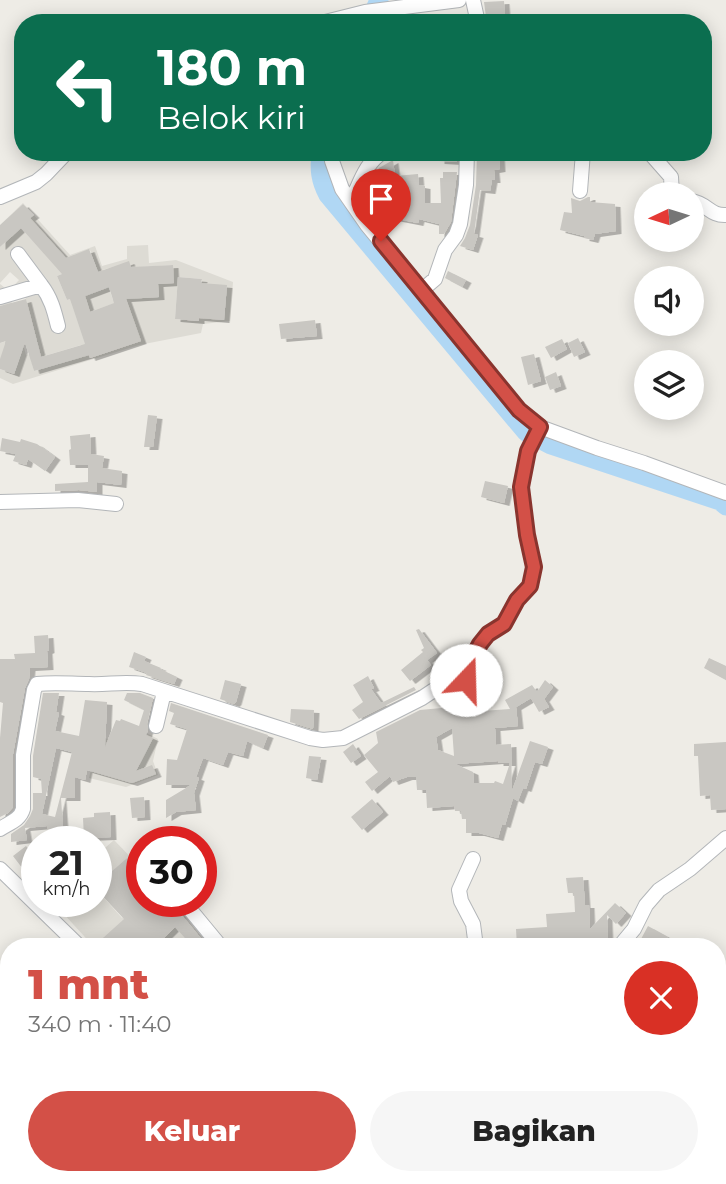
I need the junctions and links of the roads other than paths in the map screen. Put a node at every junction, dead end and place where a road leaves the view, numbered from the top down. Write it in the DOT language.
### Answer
graph roads {
  1 [pos="459,0"];
  2 [pos="389,11"];
  3 [pos="357,14"];
  4 [pos="57,161"];
  5 [pos="332,161"];
  6 [pos="371,161"];
  7 [pos="467,161"];
  8 [pos="582,161"];
  9 [pos="657,161"];
  10 [pos="671,182"];
  11 [pos="580,191"];
  12 [pos="0,197"];
  13 [pos="351,201"];
  14 [pos="704,205"];
  15 [pos="726,215"];
  16 [pos="18,254"];
  17 [pos="41,285"];
  18 [pos="422,290"];
  19 [pos="0,297"];
  20 [pos="58,326"];
  21 [pos="537,434"];
  22 [pos="726,493"];
  23 [pos="0,502"];
  24 [pos="116,504"];
  25 [pos="437,688"];
  26 [pos="164,692"];
  27 [pos="473,708"];
  28 [pos="156,726"];
  29 [pos="0,830"];
  30 [pos="726,838"];
  31 [pos="473,859"];
  32 [pos="0,868"];
  33 [pos="196,917"];
  34 [pos="71,938"];
  35 [pos="214,938"];
  36 [pos="475,938"];
  37 [pos="626,938"];
  1 -- 2 [label="street"];
  2 -- 3 [label="street"];
  4 -- 12 [label="street"];
  5 -- 13 [label="street"];
  6 -- 13 [label="street"];
  7 -- 18 [label="street"];
  8 -- 11 [label="street"];
  9 -- 10 [label="street"];
  13 -- 18 [label="street"];
  14 -- 15 [label="street"];
  16 -- 17 [label="street"];
  17 -- 19 [label="street"];
  17 -- 20 [label="street"];
  18 -- 21 [label="street"];
  21 -- 22 [label="street"];
  21 -- 27 [label="street"];
  23 -- 24 [label="street"];
  25 -- 26 [label="street"];
  26 -- 28 [label="street"];
  26 -- 29 [label="street"];
  30 -- 37 [label="street"];
  31 -- 36 [label="street"];
  32 -- 34 [label="street"];
  33 -- 35 [label="street"];
}
